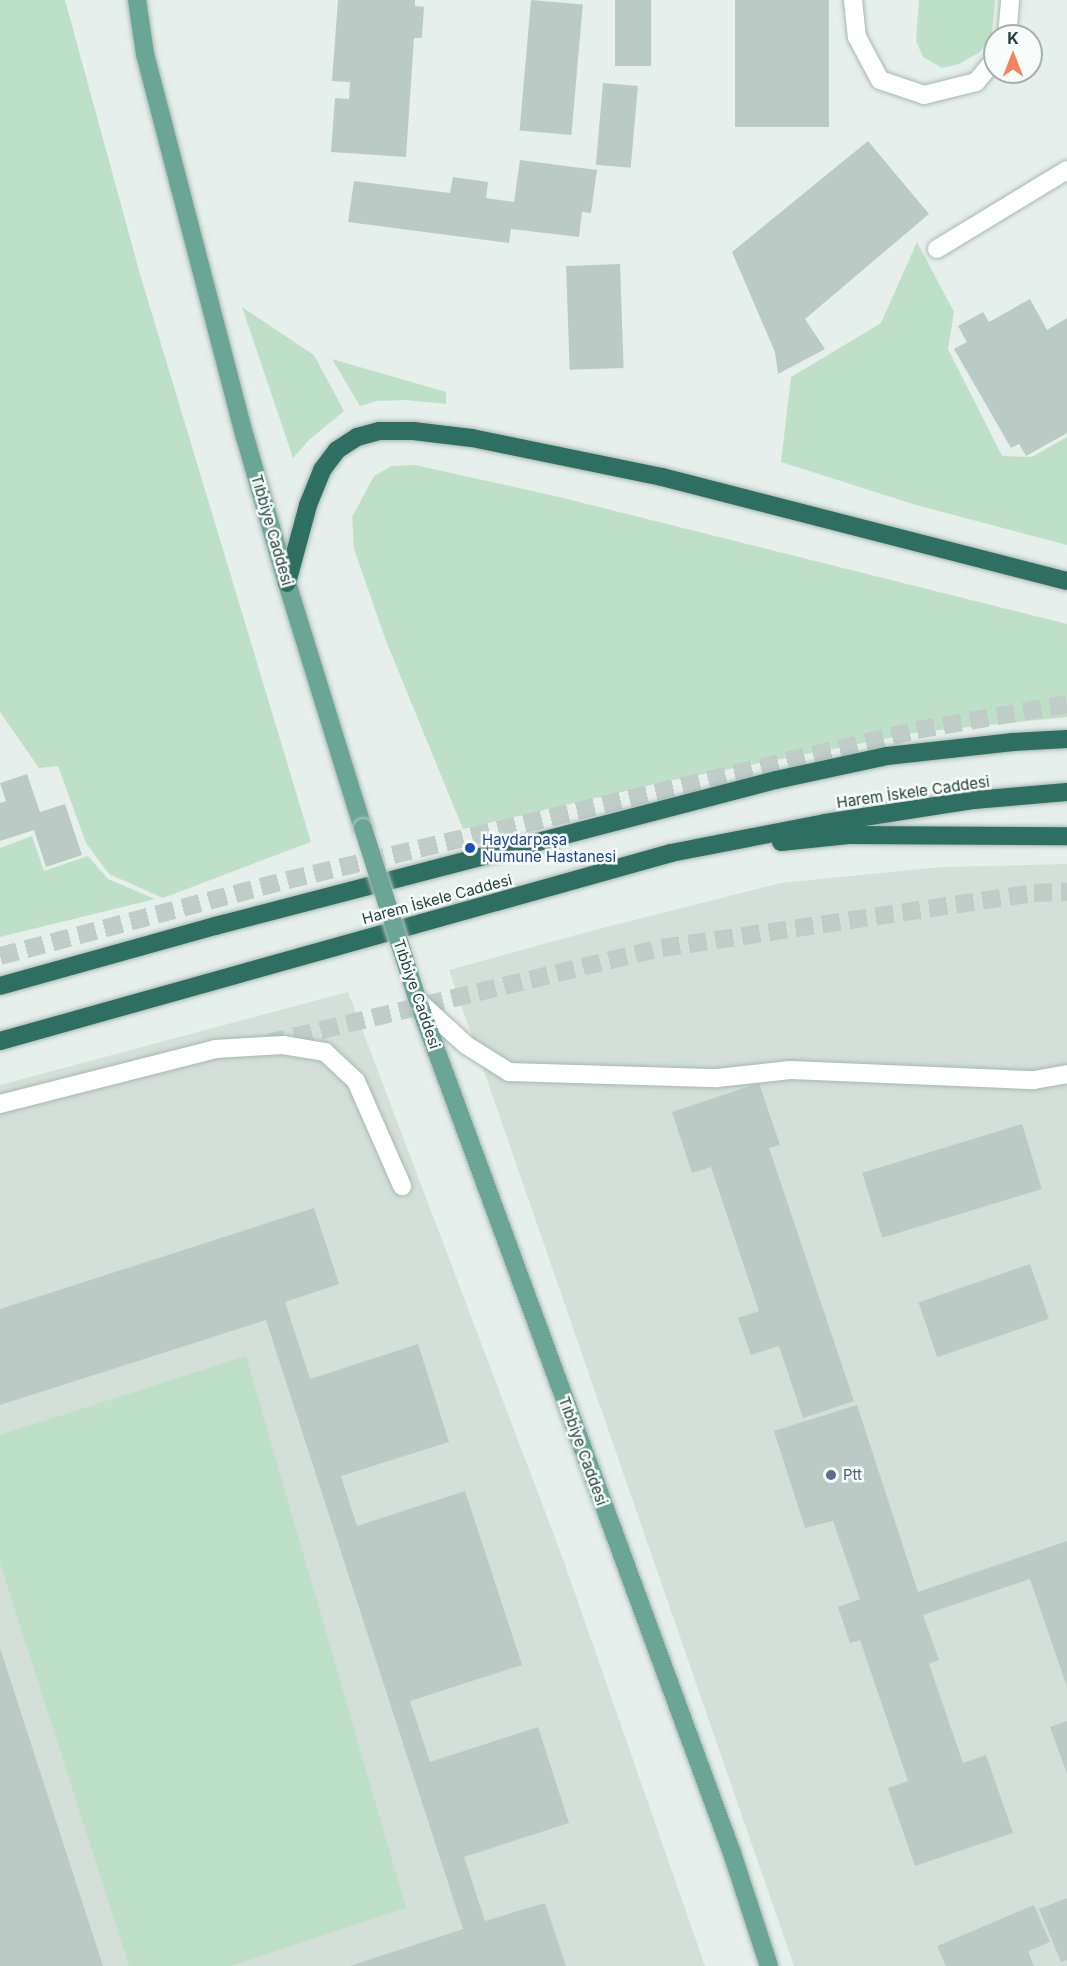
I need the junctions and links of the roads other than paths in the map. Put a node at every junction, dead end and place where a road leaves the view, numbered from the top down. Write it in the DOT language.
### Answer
graph roads {
  1 [pos="137,0"];
  2 [pos="853,0"];
  3 [pos="1010,0"];
  4 [pos="1008,24"];
  5 [pos="983,73"];
  6 [pos="1067,170"];
  7 [pos="937,249"];
  8 [pos="1067,581"];
  9 [pos="287,583"];
  10 [pos="1067,740"];
  11 [pos="1067,792"];
  12 [pos="1067,836"];
  13 [pos="671,853"];
  14 [pos="0,986"];
  15 [pos="418,1001"];
  16 [pos="0,1041"];
  17 [pos="1067,1074"];
  18 [pos="0,1104"];
  19 [pos="402,1186"];
  20 [pos="769,1966"];
  1 -- 9 [label="main road, Tıbbiye Caddesi"];
  2 -- 5 [label="lane"];
  3 -- 4 [label="lane"];
  6 -- 7 [label="lane"];
  8 -- 9 [label="highway"];
  9 -- 15 [label="main road, Tıbbiye Caddesi, bridge"];
  10 -- 14 [label="highway, Harem İskele Caddesi"];
  11 -- 13 [label="highway, Harem İskele Caddesi"];
  12 -- 13 [label="highway"];
  13 -- 16 [label="highway, Harem İskele Caddesi"];
  15 -- 17 [label="lane"];
  15 -- 20 [label="main road, Tıbbiye Caddesi"];
  18 -- 19 [label="lane"];
}
